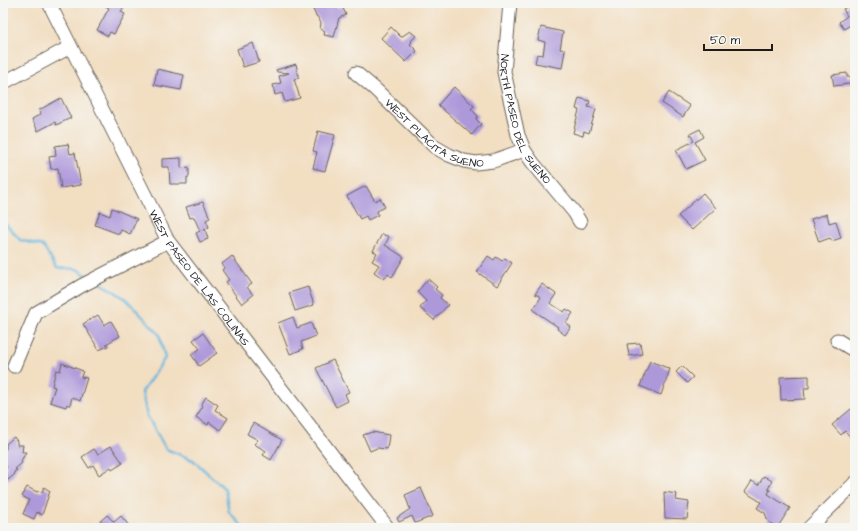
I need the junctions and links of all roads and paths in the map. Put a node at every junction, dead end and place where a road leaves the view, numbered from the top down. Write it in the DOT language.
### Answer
graph roads {
  1 [pos="49,3"];
  2 [pos="510,3"];
  3 [pos="70,47"];
  4 [pos="356,73"];
  5 [pos="3,84"];
  6 [pos="524,150"];
  7 [pos="580,222"];
  8 [pos="168,241"];
  9 [pos="837,340"];
  10 [pos="855,351"];
  11 [pos="14,366"];
  12 [pos="855,483"];
  13 [pos="388,528"];
  14 [pos="809,528"];
  1 -- 3 [label="street, WEST PASEO DE LAS COLINAS"];
  2 -- 6 [label="street, NORTH PASEO DEL SUENO"];
  3 -- 5 [label="street"];
  3 -- 8 [label="street, WEST PASEO DE LAS COLINAS"];
  4 -- 6 [label="street, WEST PLACITA SUENO"];
  6 -- 7 [label="street, NORTH PASEO DEL SUENO"];
  8 -- 11 [label="street"];
  8 -- 13 [label="street, WEST PASEO DE LAS COLINAS"];
  9 -- 10 [label="street"];
  12 -- 14 [label="street"];
}
